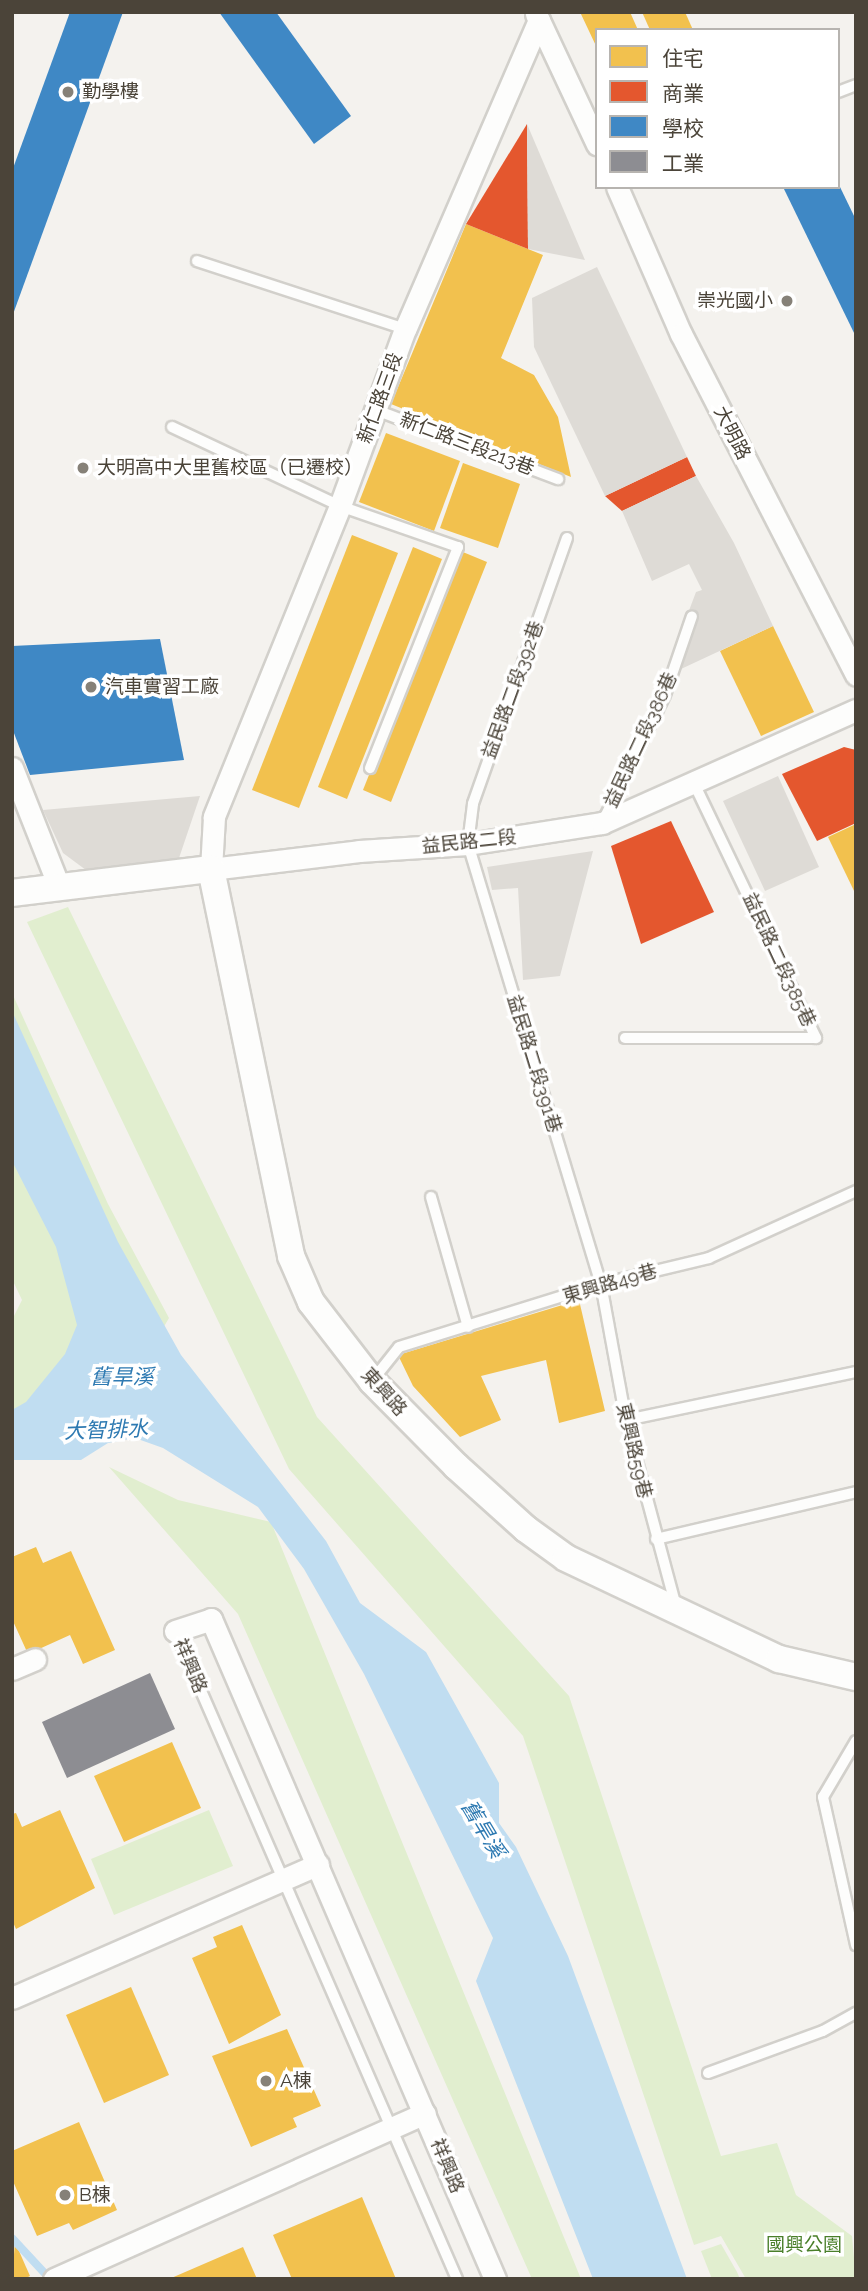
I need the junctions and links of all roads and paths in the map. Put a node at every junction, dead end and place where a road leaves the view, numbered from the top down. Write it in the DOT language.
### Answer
graph roads {
  1 [pos="538,15"];
  2 [pos="595,140"];
  3 [pos="621,189"];
  4 [pos="197,261"];
  5 [pos="405,329"];
  6 [pos="376,410"];
  7 [pos="172,427"];
  8 [pos="558,479"];
  9 [pos="340,506"];
  10 [pos="567,538"];
  11 [pos="692,616"];
  12 [pos="856,675"];
  13 [pos="856,710"];
  14 [pos="12,768"];
  15 [pos="370,768"];
  16 [pos="695,785"];
  17 [pos="602,823"];
  18 [pos="468,845"];
  19 [pos="211,869"];
  20 [pos="58,884"];
  21 [pos="12,893"];
  22 [pos="625,1038"];
  23 [pos="856,1191"];
  24 [pos="431,1197"];
  25 [pos="601,1284"];
  26 [pos="468,1327"];
  27 [pos="856,1372"];
  28 [pos="372,1381"];
  29 [pos="626,1420"];
  30 [pos="856,1492"];
  31 [pos="656,1539"];
  32 [pos="679,1615"];
  33 [pos="175,1632"];
  34 [pos="35,1659"];
  35 [pos="12,1669"];
  36 [pos="856,1677"];
  37 [pos="856,1741"];
  38 [pos="318,1864"];
  39 [pos="281,1880"];
  40 [pos="856,1945"];
  41 [pos="12,1998"];
  42 [pos="856,2013"];
  43 [pos="708,2073"];
  44 [pos="425,2113"];
  45 [pos="392,2128"];
  46 [pos="54,2279"];
  47 [pos="457,2279"];
  48 [pos="495,2279"];
  1 -- 2 [label="street"];
  1 -- 5 [label="street, 新仁路三段"];
  3 -- 12 [label="street, 大明路"];
  4 -- 5 [label="lane"];
  5 -- 6 [label="street, 新仁路三段"];
  6 -- 8 [label="lane, 新仁路三段213巷"];
  6 -- 9 [label="street, 新仁路三段"];
  7 -- 9 [label="lane"];
  9 -- 15 [label="lane"];
  9 -- 19 [label="street, 新仁路三段"];
  10 -- 18 [label="lane, 益民路二段392巷"];
  11 -- 17 [label="lane, 益民路二段386巷"];
  13 -- 16 [label="street, 益民路二段"];
  14 -- 20 [label="street"];
  16 -- 17 [label="street, 益民路二段"];
  16 -- 22 [label="lane, 益民路二段385巷"];
  17 -- 18 [label="street, 益民路二段"];
  18 -- 19 [label="street, 益民路二段"];
  18 -- 25 [label="lane, 益民路二段391巷"];
  19 -- 20 [label="street, 益民路二段"];
  19 -- 28 [label="street, 東興路"];
  20 -- 21 [label="street, 益民路二段"];
  23 -- 25 [label="lane, 東興路49巷"];
  24 -- 26 [label="lane"];
  25 -- 26 [label="lane, 東興路49巷"];
  25 -- 29 [label="lane, 東興路59巷"];
  26 -- 28 [label="lane, 東興路49巷"];
  27 -- 29 [label="lane"];
  28 -- 32 [label="street, 東興路"];
  29 -- 31 [label="lane, 東興路59巷"];
  30 -- 31 [label="lane"];
  31 -- 32 [label="lane, 東興路59巷"];
  32 -- 36 [label="street, 東興路"];
  33 -- 38 [label="street, 祥興路"];
  33 -- 39 [label="lane, 祥興路"];
  34 -- 35 [label="street"];
  37 -- 40 [label="lane"];
  38 -- 39 [label="street"];
  38 -- 44 [label="street, 祥興路"];
  39 -- 41 [label="street"];
  39 -- 45 [label="lane, 祥興路"];
  42 -- 43 [label="lane"];
  44 -- 45 [label="street"];
  44 -- 48 [label="street, 祥興路"];
  45 -- 46 [label="street"];
  45 -- 47 [label="lane, 祥興路"];
}
